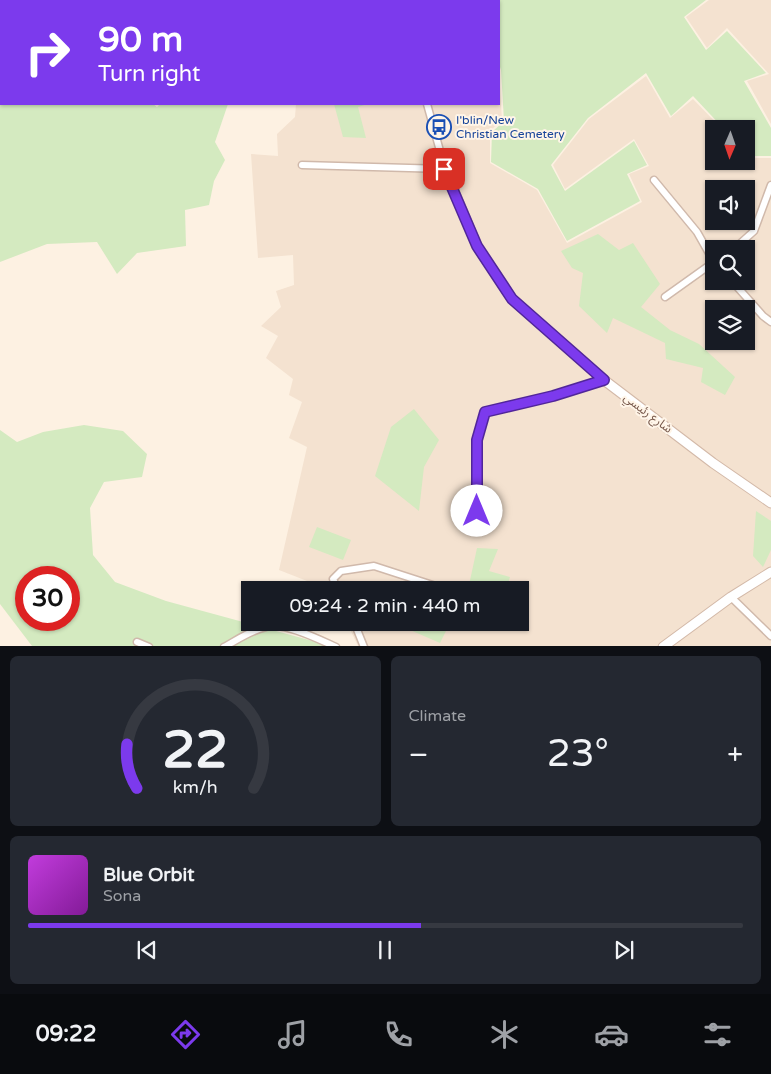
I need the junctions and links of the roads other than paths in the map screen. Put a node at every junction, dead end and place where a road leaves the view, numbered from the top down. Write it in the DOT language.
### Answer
graph roads {
  1 [pos="427,105"];
  2 [pos="302,165"];
  3 [pos="444,169"];
  4 [pos="654,180"];
  5 [pos="771,185"];
  6 [pos="744,240"];
  7 [pos="705,246"];
  8 [pos="705,268"];
  9 [pos="740,290"];
  10 [pos="665,297"];
  11 [pos="771,322"];
  12 [pos="604,380"];
  13 [pos="771,503"];
  14 [pos="477,511"];
  15 [pos="771,572"];
  16 [pos="334,581"];
  17 [pos="420,581"];
  18 [pos="731,597"];
  19 [pos="358,631"];
  20 [pos="771,636"];
  21 [pos="137,642"];
  22 [pos="149,646"];
  23 [pos="224,646"];
  24 [pos="336,646"];
  25 [pos="364,646"];
  26 [pos="663,646"];
  1 -- 3 [label="street, شارع رئيسي"];
  2 -- 3 [label="street"];
  3 -- 12 [label="street, شارع رئيسي"];
  4 -- 7 [label="street"];
  5 -- 6 [label="street"];
  8 -- 10 [label="street"];
  9 -- 11 [label="street"];
  12 -- 13 [label="street, شارع رئيسي"];
  12 -- 14 [label="street"];
  15 -- 18 [label="street"];
  16 -- 17 [label="street"];
  18 -- 20 [label="street"];
  18 -- 26 [label="street"];
  19 -- 25 [label="street"];
  21 -- 22 [label="street"];
  23 -- 24 [label="street"];
}
